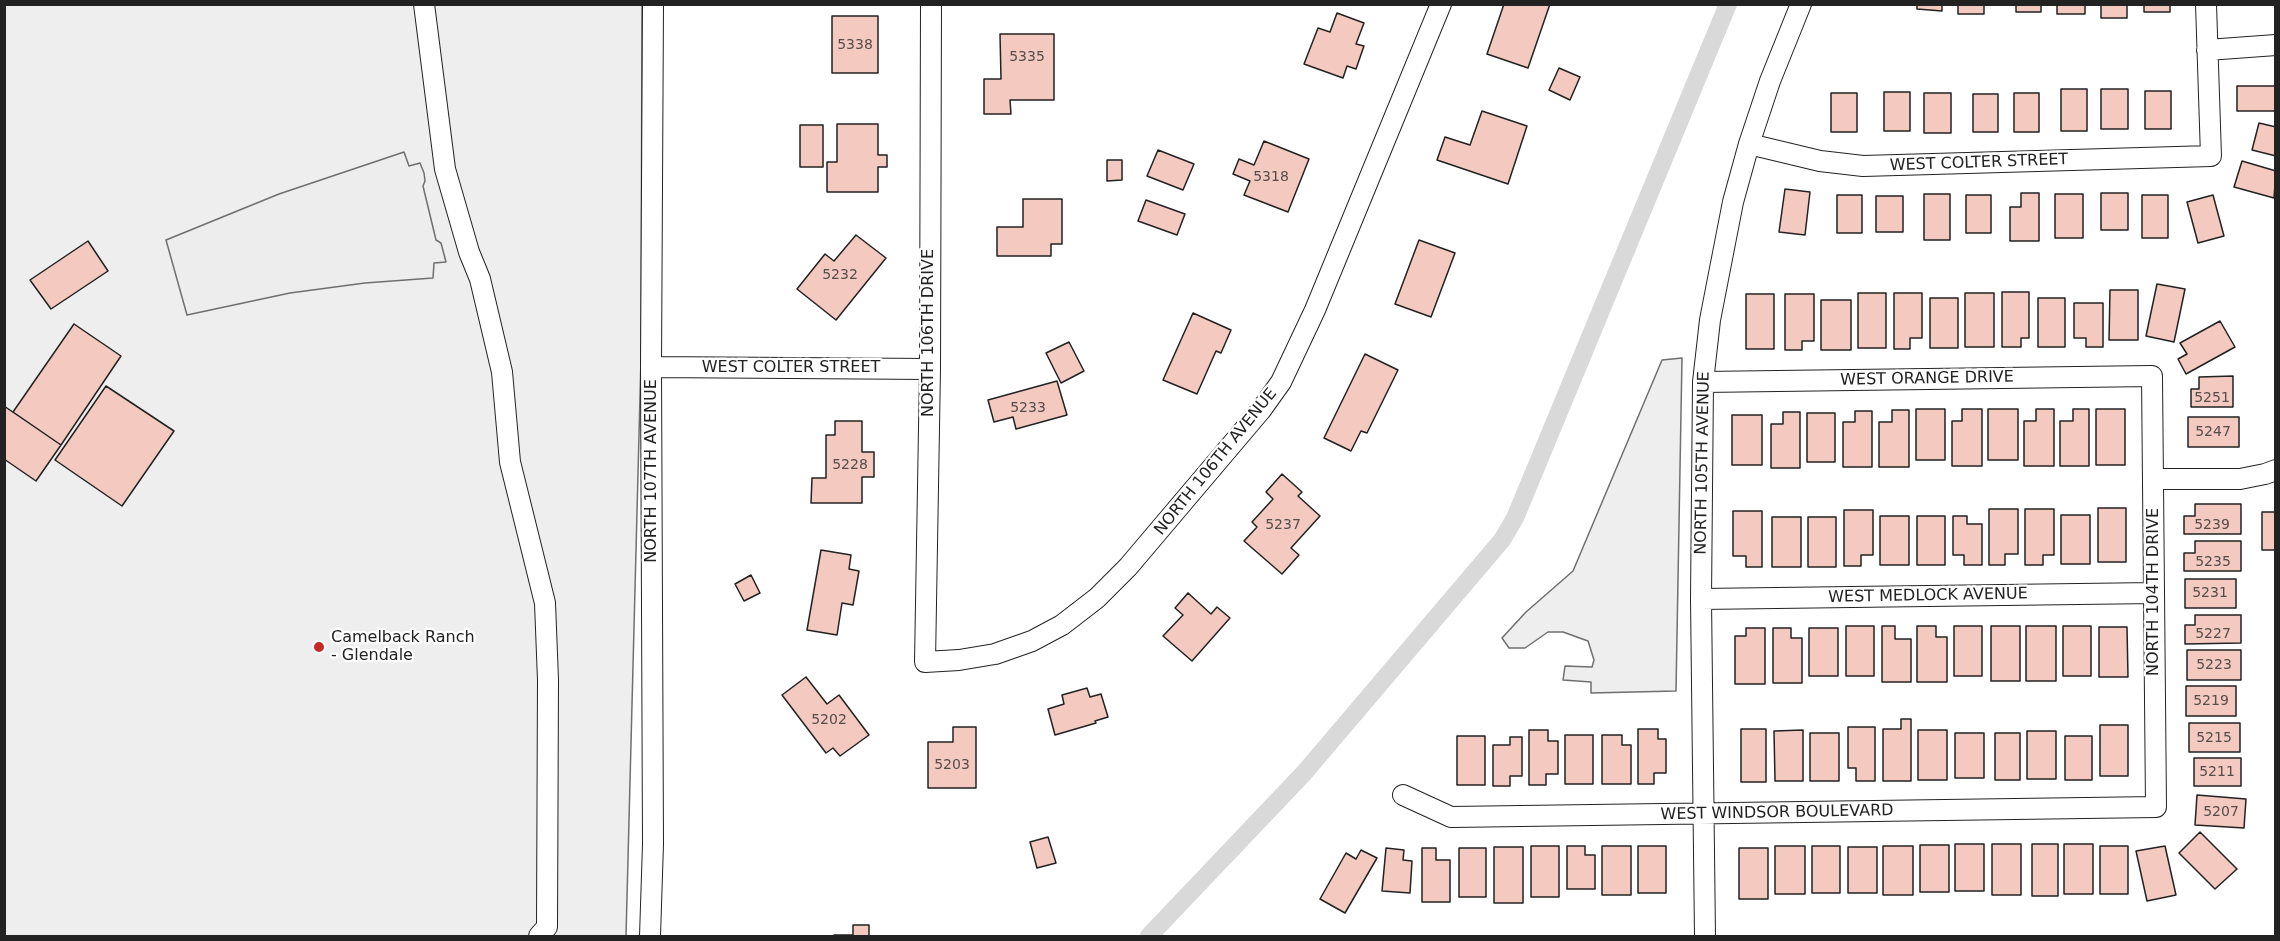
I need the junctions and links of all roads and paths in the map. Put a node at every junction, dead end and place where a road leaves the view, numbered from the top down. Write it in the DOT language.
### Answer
graph roads {
  1 [pos="424,4"];
  2 [pos="653,4"];
  3 [pos="931,4"];
  4 [pos="1441,4"];
  5 [pos="1801,4"];
  6 [pos="2206,4"];
  7 [pos="2276,45"];
  8 [pos="2207,50"];
  9 [pos="1749,144"];
  10 [pos="651,367"];
  11 [pos="930,369"];
  12 [pos="2152,376"];
  13 [pos="1703,382"];
  14 [pos="2276,470"];
  15 [pos="2154,479"];
  16 [pos="2154,593"];
  17 [pos="1701,599"];
  18 [pos="925,662"];
  19 [pos="1403,795"];
  20 [pos="2156,807"];
  21 [pos="1704,814"];
  22 [pos="539,936"];
  23 [pos="650,936"];
  24 [pos="1705,936"];
  1 -- 22 [label="street"];
  2 -- 10 [label="street, NORTH 107TH AVENUE"];
  3 -- 11 [label="street, NORTH 106TH DRIVE"];
  4 -- 18 [label="street, NORTH 106TH AVENUE"];
  5 -- 9 [label="street, NORTH 105TH AVENUE"];
  6 -- 8 [label="street"];
  7 -- 8 [label="street"];
  8 -- 9 [label="street, WEST COLTER STREET"];
  9 -- 13 [label="street, NORTH 105TH AVENUE"];
  10 -- 11 [label="street, WEST COLTER STREET"];
  10 -- 23 [label="street, NORTH 107TH AVENUE"];
  11 -- 18 [label="street, NORTH 106TH DRIVE"];
  12 -- 13 [label="street, WEST ORANGE DRIVE"];
  12 -- 15 [label="street, NORTH 104TH DRIVE"];
  13 -- 17 [label="street, NORTH 105TH AVENUE"];
  14 -- 15 [label="street"];
  15 -- 16 [label="street, NORTH 104TH DRIVE"];
  16 -- 17 [label="street, WEST MEDLOCK AVENUE"];
  16 -- 20 [label="street, NORTH 104TH DRIVE"];
  17 -- 21 [label="street, NORTH 105TH AVENUE"];
  19 -- 21 [label="street, WEST WINDSOR BOULEVARD"];
  20 -- 21 [label="street, WEST WINDSOR BOULEVARD"];
  21 -- 24 [label="street, NORTH 105TH AVENUE"];
}
